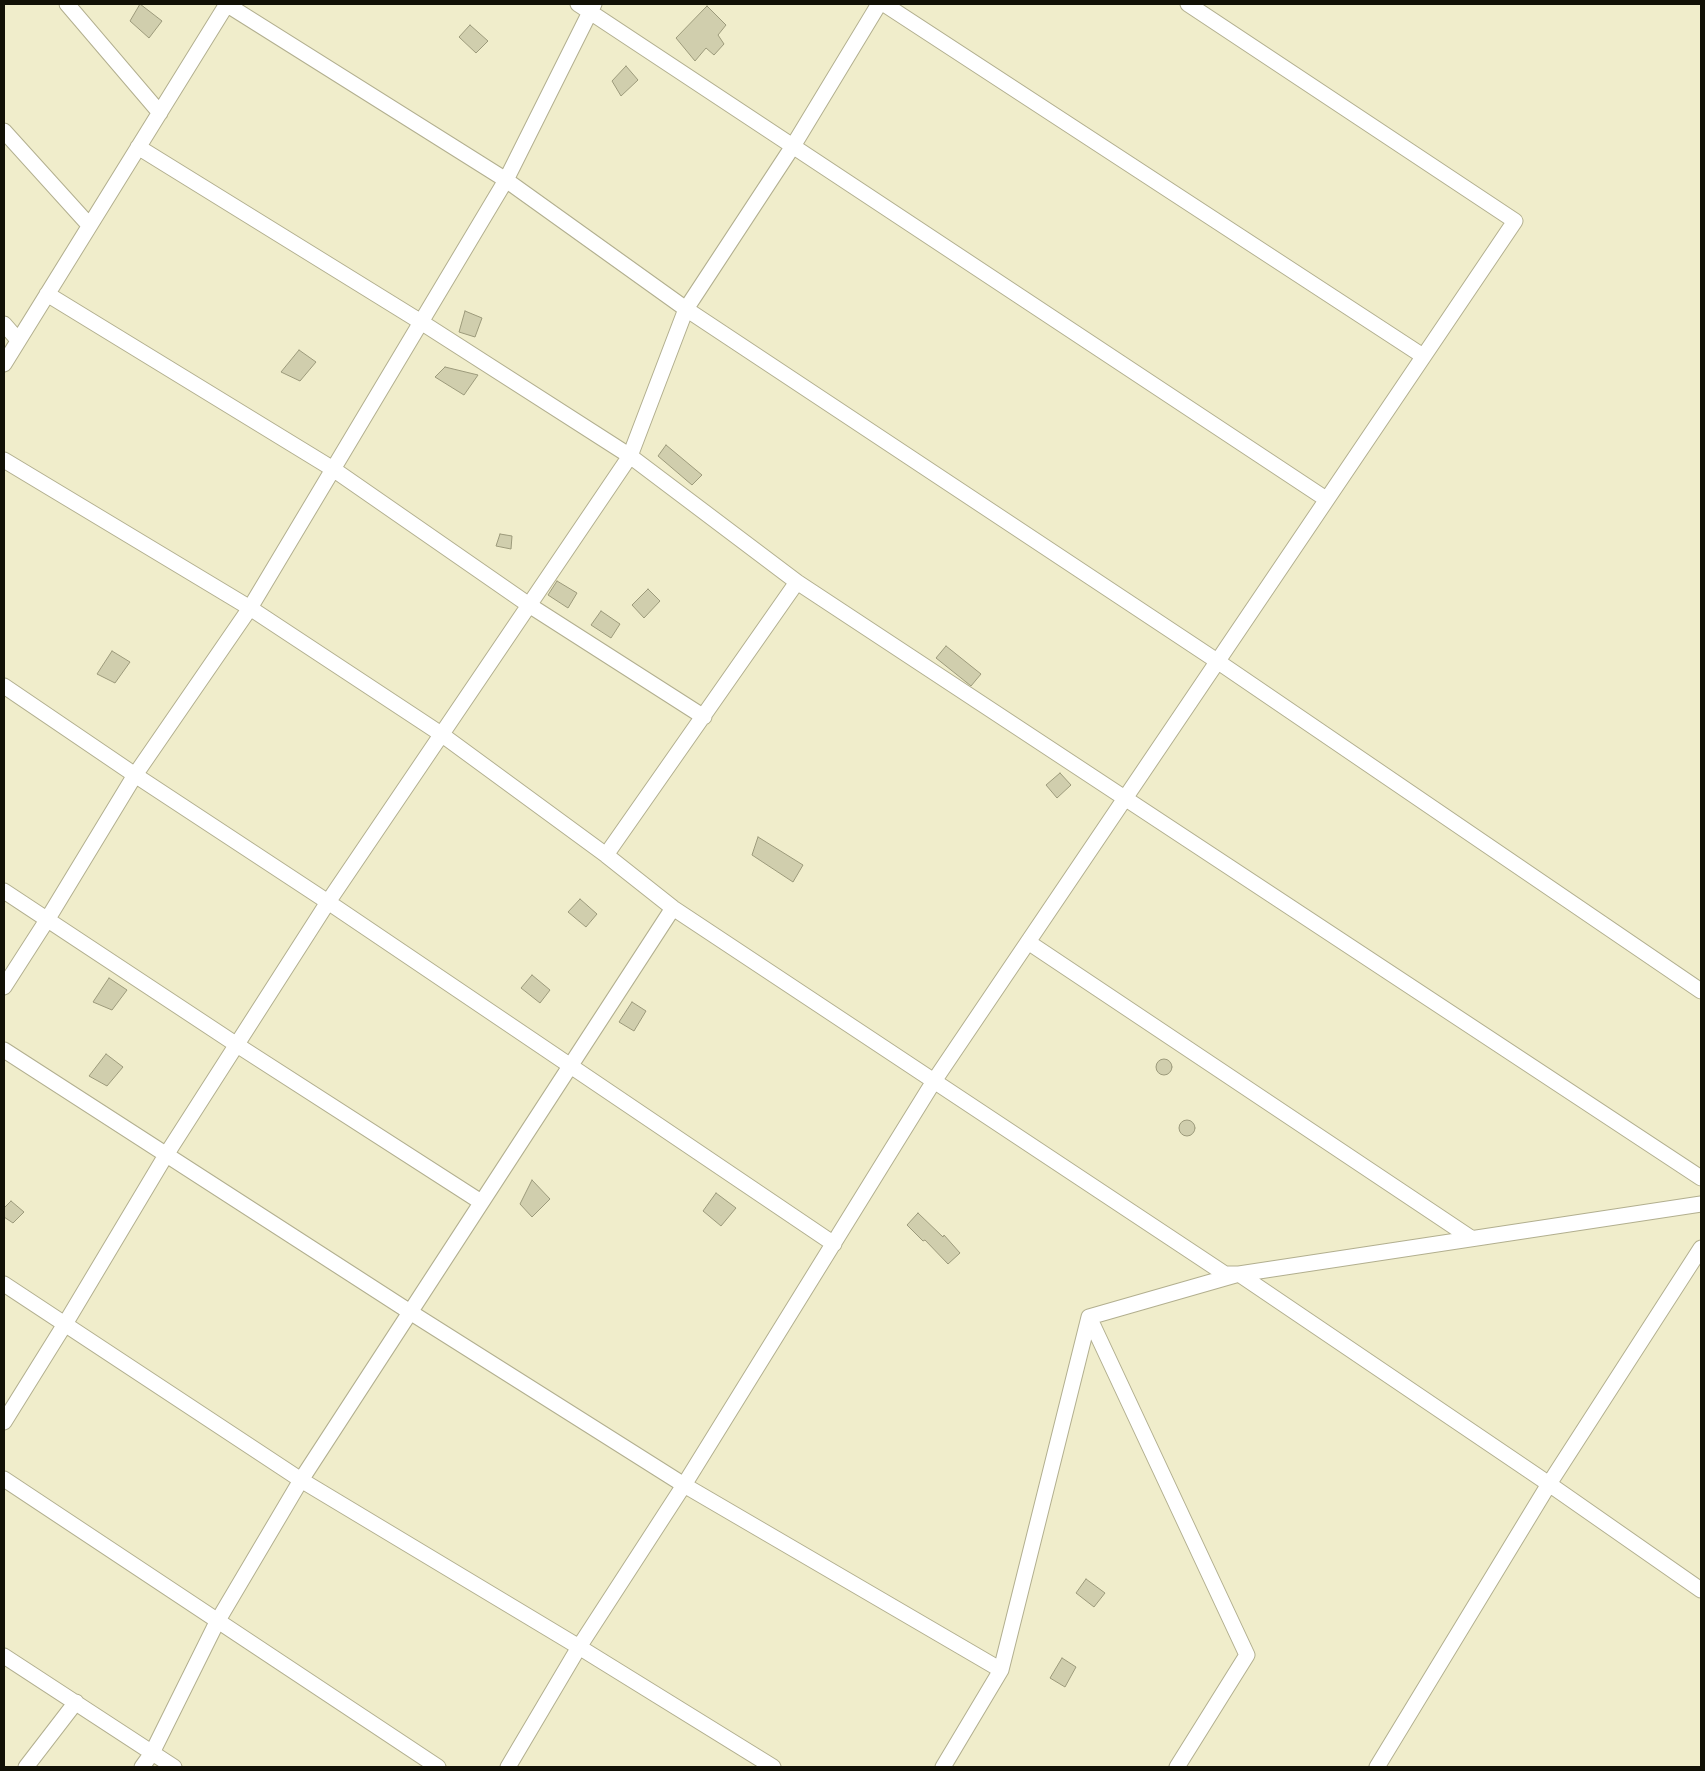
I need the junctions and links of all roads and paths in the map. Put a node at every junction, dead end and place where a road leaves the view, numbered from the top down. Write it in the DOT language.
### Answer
graph roads {
  1 [pos="67,4"];
  2 [pos="227,4"];
  3 [pos="879,4"];
  4 [pos="884,4"];
  5 [pos="1188,4"];
  6 [pos="587,6"];
  7 [pos="160,113"];
  8 [pos="4,131"];
  9 [pos="793,146"];
  10 [pos="138,147"];
  11 [pos="506,180"];
  12 [pos="89,225"];
  13 [pos="47,294"];
  14 [pos="686,309"];
  15 [pos="420,322"];
  16 [pos="4,324"];
  17 [pos="18,340"];
  18 [pos="1423,356"];
  19 [pos="4,364"];
  20 [pos="630,456"];
  21 [pos="4,460"];
  22 [pos="333,470"];
  23 [pos="1326,499"];
  24 [pos="798,582"];
  25 [pos="529,605"];
  26 [pos="250,608"];
  27 [pos="1217,661"];
  28 [pos="4,686"];
  29 [pos="704,717"];
  30 [pos="441,734"];
  31 [pos="135,775"];
  32 [pos="1124,798"];
  33 [pos="606,854"];
  34 [pos="4,891"];
  35 [pos="328,902"];
  36 [pos="673,908"];
  37 [pos="47,920"];
  38 [pos="1028,942"];
  39 [pos="4,987"];
  40 [pos="1701,991"];
  41 [pos="237,1045"];
  42 [pos="4,1050"];
  43 [pos="571,1066"];
  44 [pos="934,1081"];
  45 [pos="166,1155"];
  46 [pos="1701,1178"];
  47 [pos="481,1202"];
  48 [pos="1701,1204"];
  49 [pos="1471,1238"];
  50 [pos="834,1244"];
  51 [pos="1701,1248"];
  52 [pos="1239,1274"];
  53 [pos="4,1284"];
  54 [pos="410,1312"];
  55 [pos="1089,1317"];
  56 [pos="65,1324"];
  57 [pos="4,1422"];
  58 [pos="4,1479"];
  59 [pos="301,1480"];
  60 [pos="1549,1484"];
  61 [pos="684,1485"];
  62 [pos="1701,1590"];
  63 [pos="217,1622"];
  64 [pos="579,1648"];
  65 [pos="4,1656"];
  66 [pos="1001,1670"];
  67 [pos="76,1702"];
  68 [pos="152,1753"];
  69 [pos="26,1767"];
  70 [pos="142,1767"];
  71 [pos="174,1767"];
  72 [pos="438,1767"];
  73 [pos="508,1767"];
  74 [pos="773,1767"];
  75 [pos="943,1767"];
  76 [pos="1177,1767"];
  77 [pos="1377,1767"];
  1 -- 7 [label="street"];
  2 -- 7 [label="street"];
  2 -- 11 [label="street"];
  3 -- 9 [label="street"];
  4 -- 18 [label="street"];
  5 -- 18 [label="street"];
  6 -- 9 [label="street"];
  6 -- 11 [label="street"];
  7 -- 10 [label="street"];
  8 -- 12 [label="street"];
  9 -- 14 [label="street"];
  9 -- 23 [label="street"];
  10 -- 12 [label="street"];
  10 -- 15 [label="street"];
  11 -- 14 [label="street"];
  11 -- 15 [label="street"];
  12 -- 13 [label="street"];
  13 -- 17 [label="street"];
  13 -- 22 [label="street"];
  14 -- 20 [label="street"];
  14 -- 27 [label="street"];
  15 -- 20 [label="street"];
  15 -- 22 [label="street"];
  16 -- 17 [label="street"];
  17 -- 19 [label="street"];
  18 -- 23 [label="street"];
  20 -- 24 [label="street"];
  20 -- 25 [label="street"];
  21 -- 26 [label="street"];
  22 -- 25 [label="street"];
  22 -- 26 [label="street"];
  23 -- 27 [label="street"];
  24 -- 29 [label="street"];
  24 -- 32 [label="street"];
  25 -- 29 [label="street"];
  25 -- 30 [label="street"];
  26 -- 30 [label="street"];
  26 -- 31 [label="street"];
  27 -- 32 [label="street"];
  27 -- 40 [label="street"];
  28 -- 31 [label="street"];
  29 -- 33 [label="street"];
  30 -- 33 [label="street"];
  30 -- 35 [label="street"];
  31 -- 35 [label="street"];
  31 -- 37 [label="street"];
  32 -- 38 [label="street"];
  32 -- 46 [label="street"];
  33 -- 36 [label="street"];
  34 -- 37 [label="street"];
  35 -- 41 [label="street"];
  35 -- 43 [label="street"];
  36 -- 43 [label="street"];
  36 -- 44 [label="street"];
  37 -- 39 [label="street"];
  37 -- 41 [label="street"];
  38 -- 44 [label="street"];
  38 -- 49 [label="street"];
  41 -- 45 [label="street"];
  41 -- 47 [label="street"];
  42 -- 45 [label="street"];
  43 -- 47 [label="street"];
  43 -- 50 [label="street"];
  44 -- 50 [label="street"];
  44 -- 52 [label="street"];
  45 -- 54 [label="street"];
  45 -- 56 [label="street"];
  47 -- 54 [label="street"];
  48 -- 49 [label="street"];
  49 -- 52 [label="street"];
  50 -- 61 [label="street"];
  51 -- 60 [label="street"];
  52 -- 55 [label="street"];
  52 -- 60 [label="street"];
  53 -- 56 [label="street"];
  54 -- 59 [label="street"];
  54 -- 61 [label="street"];
  55 -- 66 [label="street"];
  55 -- 76 [label="street"];
  56 -- 57 [label="street"];
  56 -- 59 [label="street"];
  58 -- 63 [label="street"];
  59 -- 63 [label="street"];
  59 -- 64 [label="street"];
  60 -- 62 [label="street"];
  60 -- 77 [label="street"];
  61 -- 64 [label="street"];
  61 -- 66 [label="street"];
  63 -- 68 [label="street"];
  63 -- 72 [label="street"];
  64 -- 73 [label="street"];
  64 -- 74 [label="street"];
  65 -- 67 [label="street"];
  66 -- 75 [label="street"];
  67 -- 68 [label="street"];
  67 -- 69 [label="street"];
  68 -- 70 [label="street"];
  68 -- 71 [label="street"];
}
